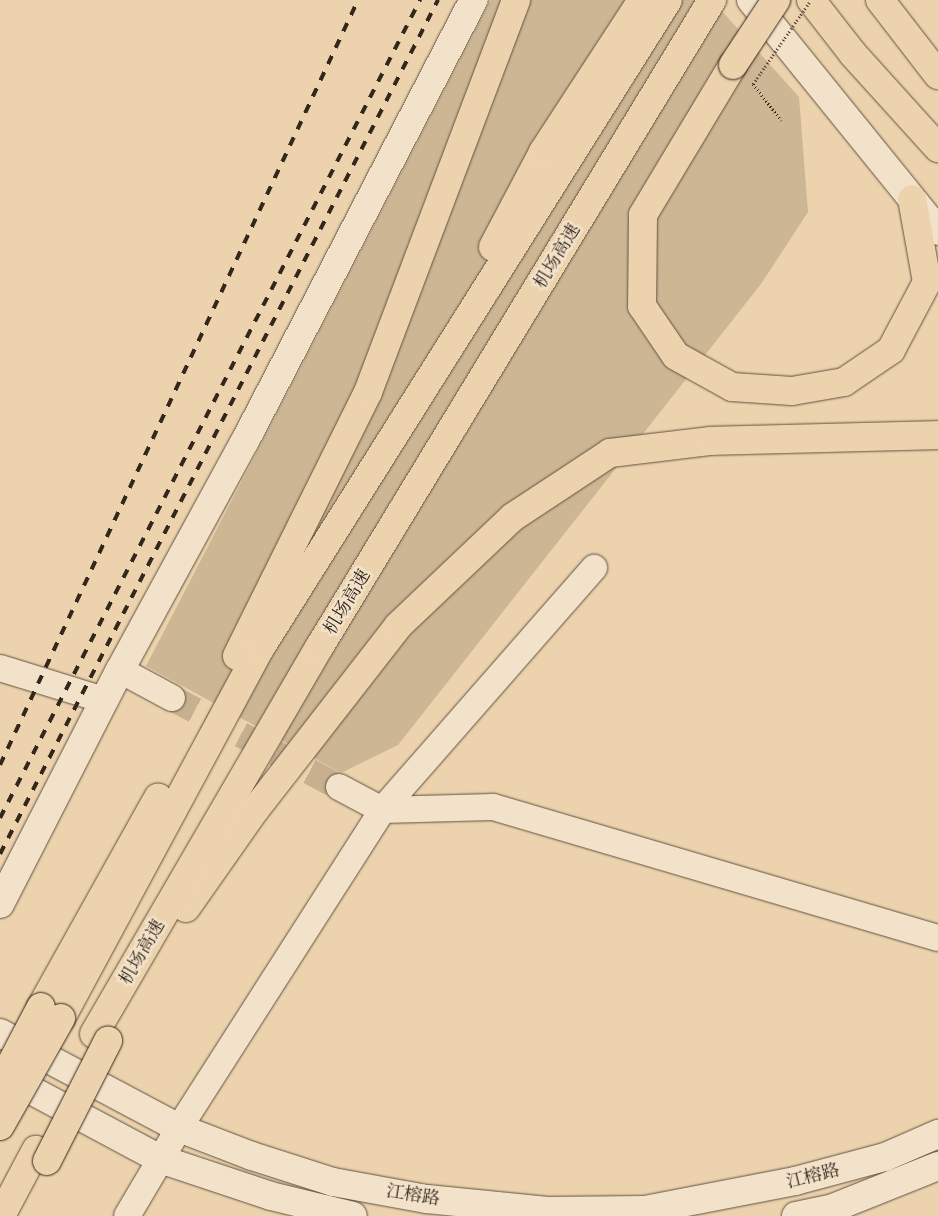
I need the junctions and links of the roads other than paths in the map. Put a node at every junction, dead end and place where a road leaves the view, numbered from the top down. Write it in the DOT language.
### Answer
graph roads {
  1 [pos="474,0"];
  2 [pos="516,0"];
  3 [pos="642,0"];
  4 [pos="668,0"];
  5 [pos="750,0"];
  6 [pos="776,0"];
  7 [pos="811,0"];
  8 [pos="880,0"];
  9 [pos="710,4"];
  10 [pos="938,76"];
  11 [pos="938,148"];
  12 [pos="912,199"];
  13 [pos="938,231"];
  14 [pos="938,435"];
  15 [pos="394,436"];
  16 [pos="594,568"];
  17 [pos="0,668"];
  18 [pos="120,670"];
  19 [pos="172,698"];
  20 [pos="104,700"];
  21 [pos="339,787"];
  22 [pos="382,810"];
  23 [pos="0,904"];
  24 [pos="938,938"];
  25 [pos="51,1013"];
  26 [pos="0,1033"];
  27 [pos="101,1038"];
  28 [pos="0,1073"];
  29 [pos="0,1086"];
  30 [pos="0,1126"];
  31 [pos="179,1128"];
  32 [pos="938,1134"];
  33 [pos="42,1156"];
  34 [pos="160,1159"];
  35 [pos="938,1166"];
  36 [pos="1,1216"];
  37 [pos="19,1216"];
  38 [pos="126,1216"];
  39 [pos="353,1216"];
  40 [pos="796,1216"];
  1 -- 18 [label="main road"];
  2 -- 25 [label="main road"];
  3 -- 15 [label="main road"];
  4 -- 15 [label="main road"];
  5 -- 12 [label="main road"];
  6 -- 12 [label="main road, bridge"];
  7 -- 11 [label="main road"];
  8 -- 10 [label="main road"];
  9 -- 27 [label="main road, 机场高速"];
  12 -- 13 [label="main road"];
  14 -- 27 [label="main road"];
  15 -- 25 [label="main road"];
  16 -- 22 [label="street"];
  17 -- 20 [label="street"];
  18 -- 19 [label="street"];
  18 -- 20 [label="main road"];
  20 -- 23 [label="main road"];
  21 -- 22 [label="street"];
  22 -- 24 [label="street"];
  22 -- 31 [label="street"];
  25 -- 29 [label="main road, bridge"];
  25 -- 30 [label="main road, bridge"];
  26 -- 31 [label="main road, 江榕路"];
  27 -- 33 [label="main road, 机场高速"];
  28 -- 34 [label="main road"];
  31 -- 32 [label="main road, 江榕路"];
  31 -- 34 [label="street"];
  33 -- 36 [label="main road, 机场高速"];
  33 -- 37 [label="main road"];
  34 -- 38 [label="street"];
  34 -- 39 [label="main road"];
  35 -- 40 [label="main road, 江榕路"];
}
